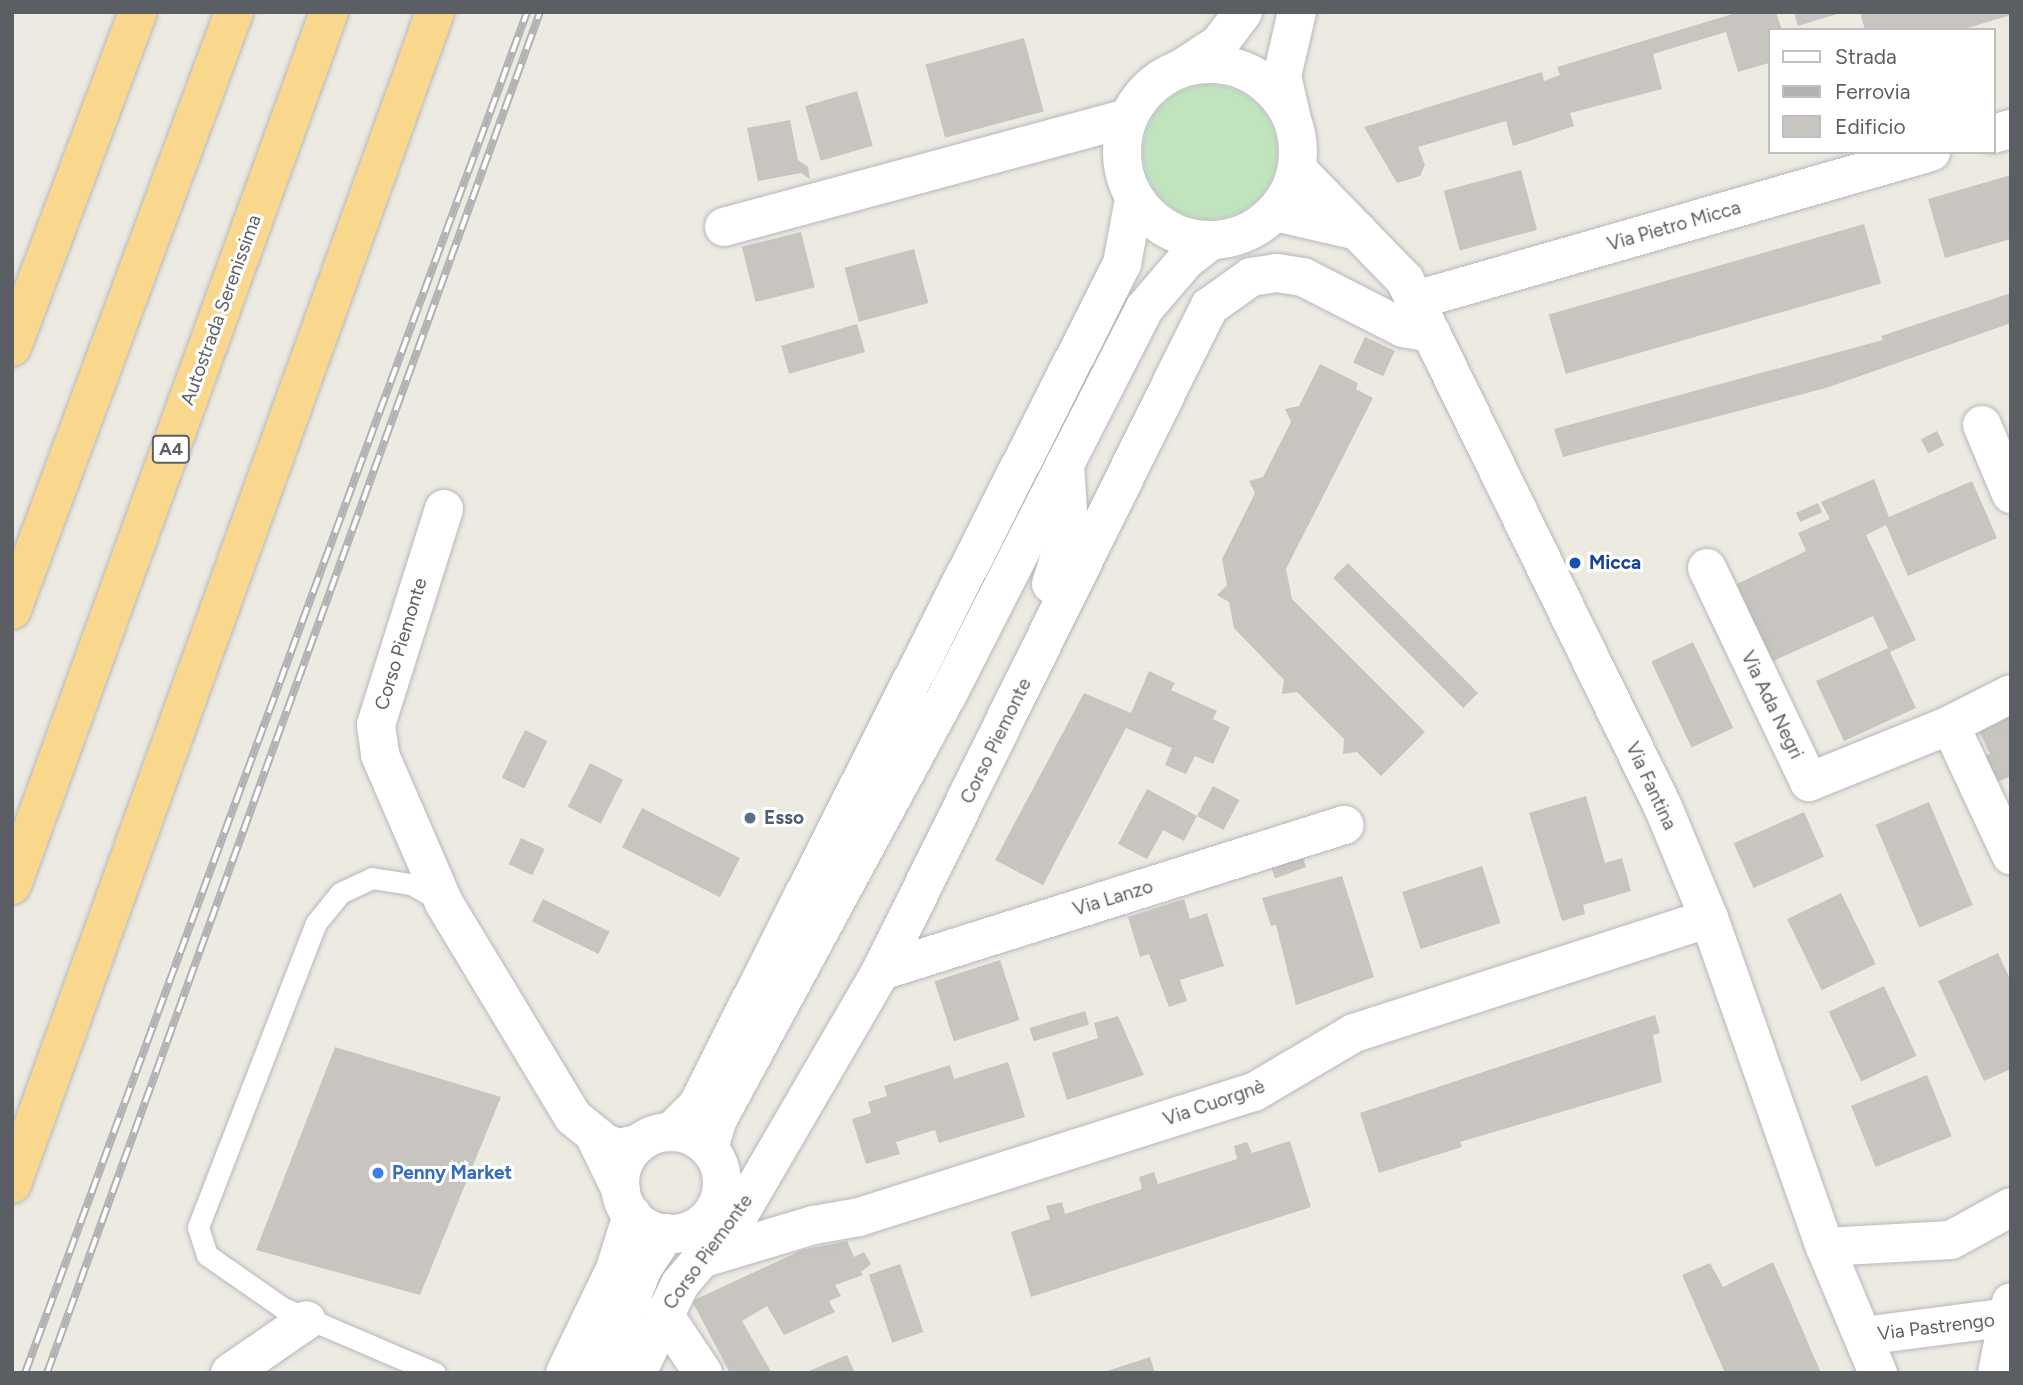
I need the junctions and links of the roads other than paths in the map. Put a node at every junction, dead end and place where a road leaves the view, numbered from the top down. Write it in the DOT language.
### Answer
graph roads {
  1 [pos="138,12"];
  2 [pos="234,12"];
  3 [pos="329,12"];
  4 [pos="435,12"];
  5 [pos="1243,12"];
  6 [pos="1297,12"];
  7 [pos="1184,67"];
  8 [pos="1127,118"];
  9 [pos="1293,120"];
  10 [pos="1925,154"];
  11 [pos="1297,169"];
  12 [pos="1134,199"];
  13 [pos="1275,212"];
  14 [pos="724,227"];
  15 [pos="1358,231"];
  16 [pos="1210,241"];
  17 [pos="1424,317"];
  18 [pos="12,347"];
  19 [pos="1982,425"];
  20 [pos="1065,464"];
  21 [pos="2011,494"];
  22 [pos="444,509"];
  23 [pos="1707,568"];
  24 [pos="12,610"];
  25 [pos="2011,694"];
  26 [pos="1013,706"];
  27 [pos="1950,725"];
  28 [pos="1345,825"];
  29 [pos="2011,855"];
  30 [pos="12,885"];
  31 [pos="444,904"];
  32 [pos="1709,918"];
  33 [pos="881,971"];
  34 [pos="594,1135"];
  35 [pos="655,1138"];
  36 [pos="709,1148"];
  37 [pos="12,1184"];
  38 [pos="626,1203"];
  39 [pos="2011,1207"];
  40 [pos="666,1233"];
  41 [pos="1825,1247"];
  42 [pos="707,1257"];
  43 [pos="2010,1310"];
  44 [pos="663,1313"];
  45 [pos="307,1320"];
  46 [pos="1863,1336"];
  47 [pos="230,1373"];
  48 [pos="435,1373"];
  49 [pos="565,1373"];
  50 [pos="600,1373"];
  51 [pos="637,1373"];
  52 [pos="703,1373"];
  53 [pos="1878,1373"];
  54 [pos="1997,1373"];
  1 -- 18 [label="highway"];
  2 -- 24 [label="highway"];
  3 -- 30 [label="highway, Autostrada Serenissima / A4"];
  4 -- 37 [label="highway"];
  5 -- 7 [label="street"];
  6 -- 9 [label="street"];
  7 -- 8 [label="street"];
  7 -- 9 [label="street"];
  8 -- 12 [label="street"];
  8 -- 14 [label="street"];
  9 -- 11 [label="street"];
  10 -- 17 [label="street, Via Pietro Micca"];
  11 -- 13 [label="street"];
  11 -- 15 [label="street, Via Fantina"];
  12 -- 16 [label="street"];
  12 -- 35 [label="street"];
  13 -- 15 [label="street"];
  13 -- 16 [label="street"];
  15 -- 17 [label="street, Via Fantina"];
  16 -- 20 [label="street"];
  17 -- 26 [label="street, Corso Piemonte"];
  17 -- 32 [label="street, Via Fantina"];
  19 -- 21 [label="street"];
  20 -- 26 [label="street"];
  20 -- 36 [label="street"];
  22 -- 31 [label="street, Corso Piemonte"];
  23 -- 27 [label="street, Via Ada Negri"];
  25 -- 27 [label="street, Via Ada Negri"];
  26 -- 33 [label="street, Corso Piemonte"];
  27 -- 29 [label="street"];
  28 -- 33 [label="street, Via Lanzo"];
  31 -- 34 [label="street, Corso Piemonte"];
  31 -- 45 [label="lane"];
  32 -- 41 [label="street, Via Fantina"];
  32 -- 42 [label="street, Via Cuorgnè"];
  33 -- 42 [label="street, Corso Piemonte"];
  34 -- 35 [label="street, Corso Piemonte"];
  34 -- 38 [label="street"];
  35 -- 36 [label="street"];
  35 -- 38 [label="street"];
  36 -- 40 [label="street"];
  38 -- 40 [label="street"];
  38 -- 49 [label="street"];
  39 -- 41 [label="street"];
  40 -- 50 [label="street, Corso Piemonte"];
  41 -- 46 [label="street, Via Fantina"];
  42 -- 44 [label="street, Corso Piemonte"];
  43 -- 46 [label="street, Via Pastrengo"];
  43 -- 54 [label="street, Via Pastrengo"];
  44 -- 51 [label="street, Corso Piemonte"];
  44 -- 52 [label="street"];
  45 -- 47 [label="street"];
  45 -- 48 [label="lane"];
  46 -- 53 [label="street, Via Fantina"];
}
